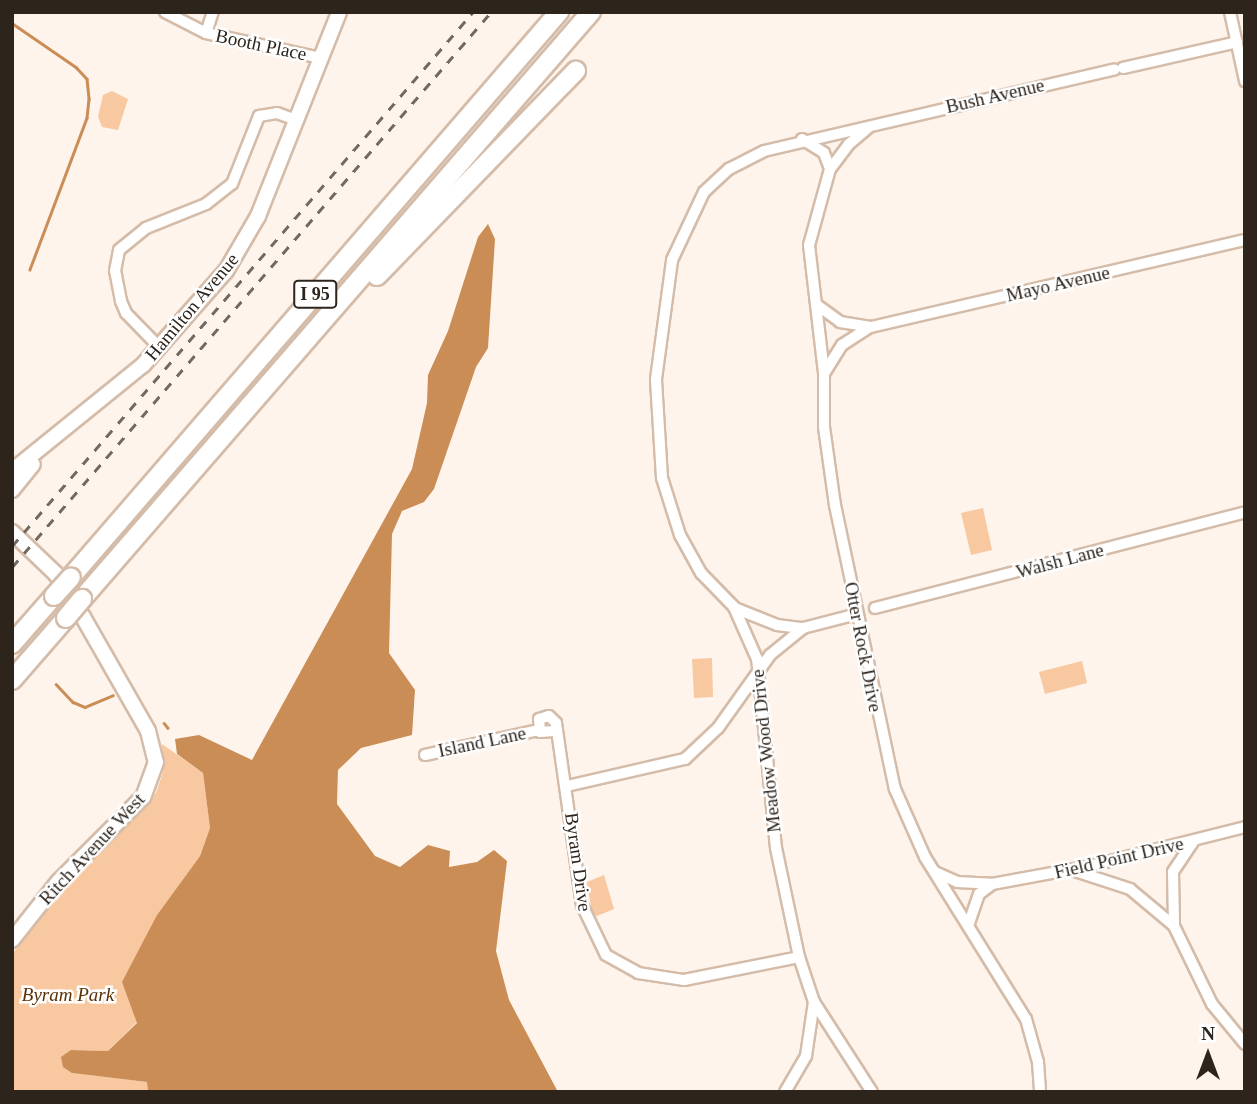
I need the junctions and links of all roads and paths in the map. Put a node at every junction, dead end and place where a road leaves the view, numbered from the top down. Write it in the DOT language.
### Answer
graph roads {
  1 [pos="165,12"];
  2 [pos="213,12"];
  3 [pos="339,12"];
  4 [pos="559,12"];
  5 [pos="592,12"];
  6 [pos="1230,12"];
  7 [pos="205,33"];
  8 [pos="1237,42"];
  9 [pos="321,58"];
  10 [pos="576,71"];
  11 [pos="1245,80"];
  12 [pos="296,120"];
  13 [pos="874,124"];
  14 [pos="802,139"];
  15 [pos="830,169"];
  16 [pos="1245,240"];
  17 [pos="816,304"];
  18 [pos="871,327"];
  19 [pos="160,348"];
  20 [pos="284,366"];
  21 [pos="824,372"];
  22 [pos="43,448"];
  23 [pos="12,471"];
  24 [pos="12,490"];
  25 [pos="1245,512"];
  26 [pos="12,532"];
  27 [pos="734,607"];
  28 [pos="875,608"];
  29 [pos="857,614"];
  30 [pos="803,628"];
  31 [pos="12,644"];
  32 [pos="759,668"];
  33 [pos="12,680"];
  34 [pos="539,730"];
  35 [pos="554,731"];
  36 [pos="425,755"];
  37 [pos="567,786"];
  38 [pos="1245,827"];
  39 [pos="1195,840"];
  40 [pos="1070,870"];
  41 [pos="935,872"];
  42 [pos="992,884"];
  43 [pos="969,923"];
  44 [pos="1174,926"];
  45 [pos="12,940"];
  46 [pos="799,957"];
  47 [pos="814,1002"];
  48 [pos="1245,1044"];
  49 [pos="785,1092"];
  50 [pos="872,1092"];
  51 [pos="1040,1092"];
  1 -- 7 [label="street, Booth Place"];
  2 -- 7 [label="street"];
  3 -- 9 [label="main road, Hamilton Avenue"];
  4 -- 31 [label="highway, I 95, bridge"];
  5 -- 20 [label="highway, I 95"];
  6 -- 8 [label="street"];
  7 -- 9 [label="street, Booth Place"];
  8 -- 11 [label="street"];
  8 -- 13 [label="street, Bush Avenue"];
  9 -- 12 [label="main road, Hamilton Avenue"];
  10 -- 20 [label="highway"];
  12 -- 19 [label="main road, Hamilton Avenue"];
  12 -- 19 [label="street"];
  13 -- 14 [label="street, Meadow Wood Drive"];
  13 -- 15 [label="street, Otter Rock Drive"];
  14 -- 15 [label="street"];
  14 -- 27 [label="street, Meadow Wood Drive"];
  15 -- 17 [label="street, Otter Rock Drive"];
  16 -- 18 [label="street, Mayo Avenue"];
  17 -- 18 [label="street, Mayo Avenue"];
  17 -- 21 [label="street, Otter Rock Drive"];
  18 -- 21 [label="street, Mayo Avenue"];
  19 -- 22 [label="main road, Hamilton Avenue"];
  20 -- 33 [label="highway, I 95, bridge"];
  21 -- 29 [label="street, Otter Rock Drive"];
  22 -- 23 [label="main road, Hamilton Avenue"];
  22 -- 24 [label="main road, Hamilton Avenue"];
  25 -- 28 [label="street, Walsh Lane"];
  26 -- 45 [label="main road, Ritch Avenue West"];
  27 -- 30 [label="street"];
  27 -- 32 [label="street, Meadow Wood Drive"];
  29 -- 30 [label="street"];
  29 -- 41 [label="street, Otter Rock Drive"];
  30 -- 32 [label="street"];
  32 -- 37 [label="street"];
  32 -- 46 [label="street, Meadow Wood Drive"];
  34 -- 35 [label="street"];
  34 -- 35 [label="street"];
  34 -- 36 [label="street, Island Lane"];
  35 -- 37 [label="street, Byram Drive"];
  37 -- 46 [label="street, Byram Drive"];
  38 -- 39 [label="street, Field Point Drive"];
  39 -- 40 [label="street, Field Point Drive"];
  39 -- 44 [label="street"];
  40 -- 42 [label="street, Field Point Drive"];
  40 -- 44 [label="street"];
  41 -- 42 [label="street, Field Point Drive"];
  41 -- 43 [label="street, Otter Rock Drive"];
  42 -- 43 [label="street"];
  43 -- 51 [label="street, Otter Rock Drive"];
  44 -- 48 [label="street"];
  46 -- 47 [label="street, Meadow Wood Drive"];
  47 -- 49 [label="street"];
  47 -- 50 [label="street, Meadow Wood Drive"];
}
